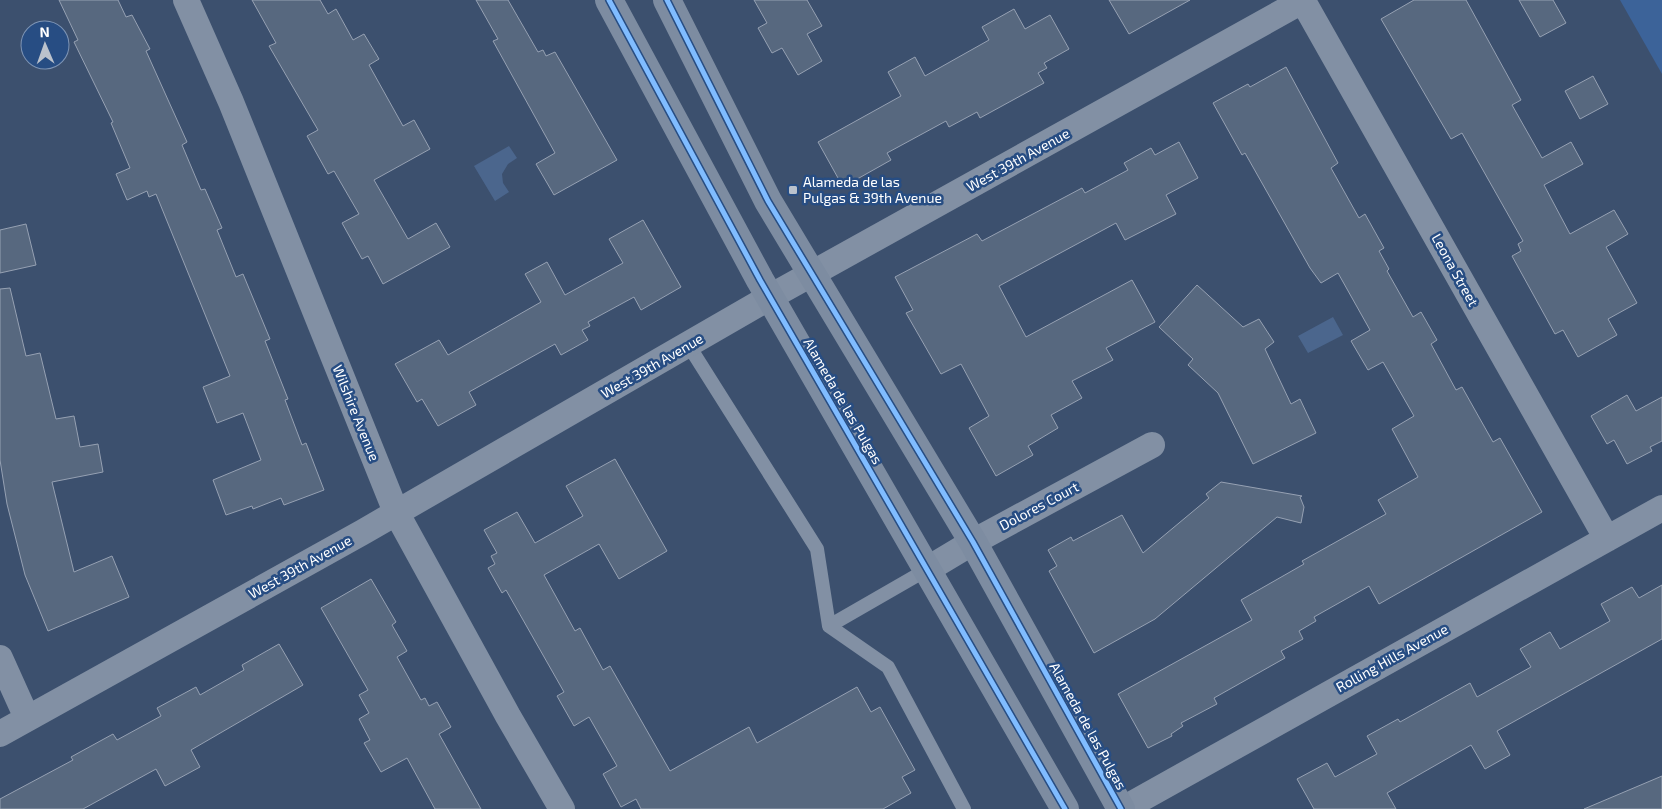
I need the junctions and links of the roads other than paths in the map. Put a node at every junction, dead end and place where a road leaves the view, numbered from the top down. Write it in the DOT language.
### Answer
graph roads {
  1 [pos="186,0"];
  2 [pos="667,0"];
  3 [pos="1304,0"];
  4 [pos="611,1"];
  5 [pos="812,274"];
  6 [pos="770,297"];
  7 [pos="689,346"];
  8 [pos="1152,446"];
  9 [pos="1662,508"];
  10 [pos="396,512"];
  11 [pos="1606,540"];
  12 [pos="973,542"];
  13 [pos="928,569"];
  14 [pos="829,626"];
  15 [pos="0,658"];
  16 [pos="27,718"];
  17 [pos="0,734"];
  18 [pos="562,809"];
  19 [pos="964,809"];
  20 [pos="1065,809"];
  21 [pos="1122,809"];
  1 -- 10 [label="street, Wilshire Avenue"];
  2 -- 5 [label="main road, Alameda de las Pulgas"];
  3 -- 5 [label="street, West 39th Avenue"];
  3 -- 11 [label="street, Leona Street"];
  4 -- 6 [label="main road, Alameda de las Pulgas"];
  5 -- 6 [label="street, West 39th Avenue"];
  5 -- 12 [label="main road, Alameda de las Pulgas"];
  6 -- 7 [label="street, West 39th Avenue"];
  6 -- 13 [label="main road, Alameda de las Pulgas"];
  7 -- 10 [label="street, West 39th Avenue"];
  7 -- 14 [label="lane"];
  8 -- 12 [label="street, Dolores Court"];
  9 -- 11 [label="street, Rolling Hills Avenue"];
  10 -- 16 [label="street, West 39th Avenue"];
  10 -- 18 [label="street, Wilshire Avenue"];
  11 -- 21 [label="street, Rolling Hills Avenue"];
  12 -- 13 [label="street, Dolores Court"];
  12 -- 21 [label="main road, Alameda de las Pulgas"];
  13 -- 14 [label="lane"];
  13 -- 20 [label="main road, Alameda de las Pulgas"];
  14 -- 19 [label="lane"];
  15 -- 16 [label="street"];
  16 -- 17 [label="street, West 39th Avenue"];
}
